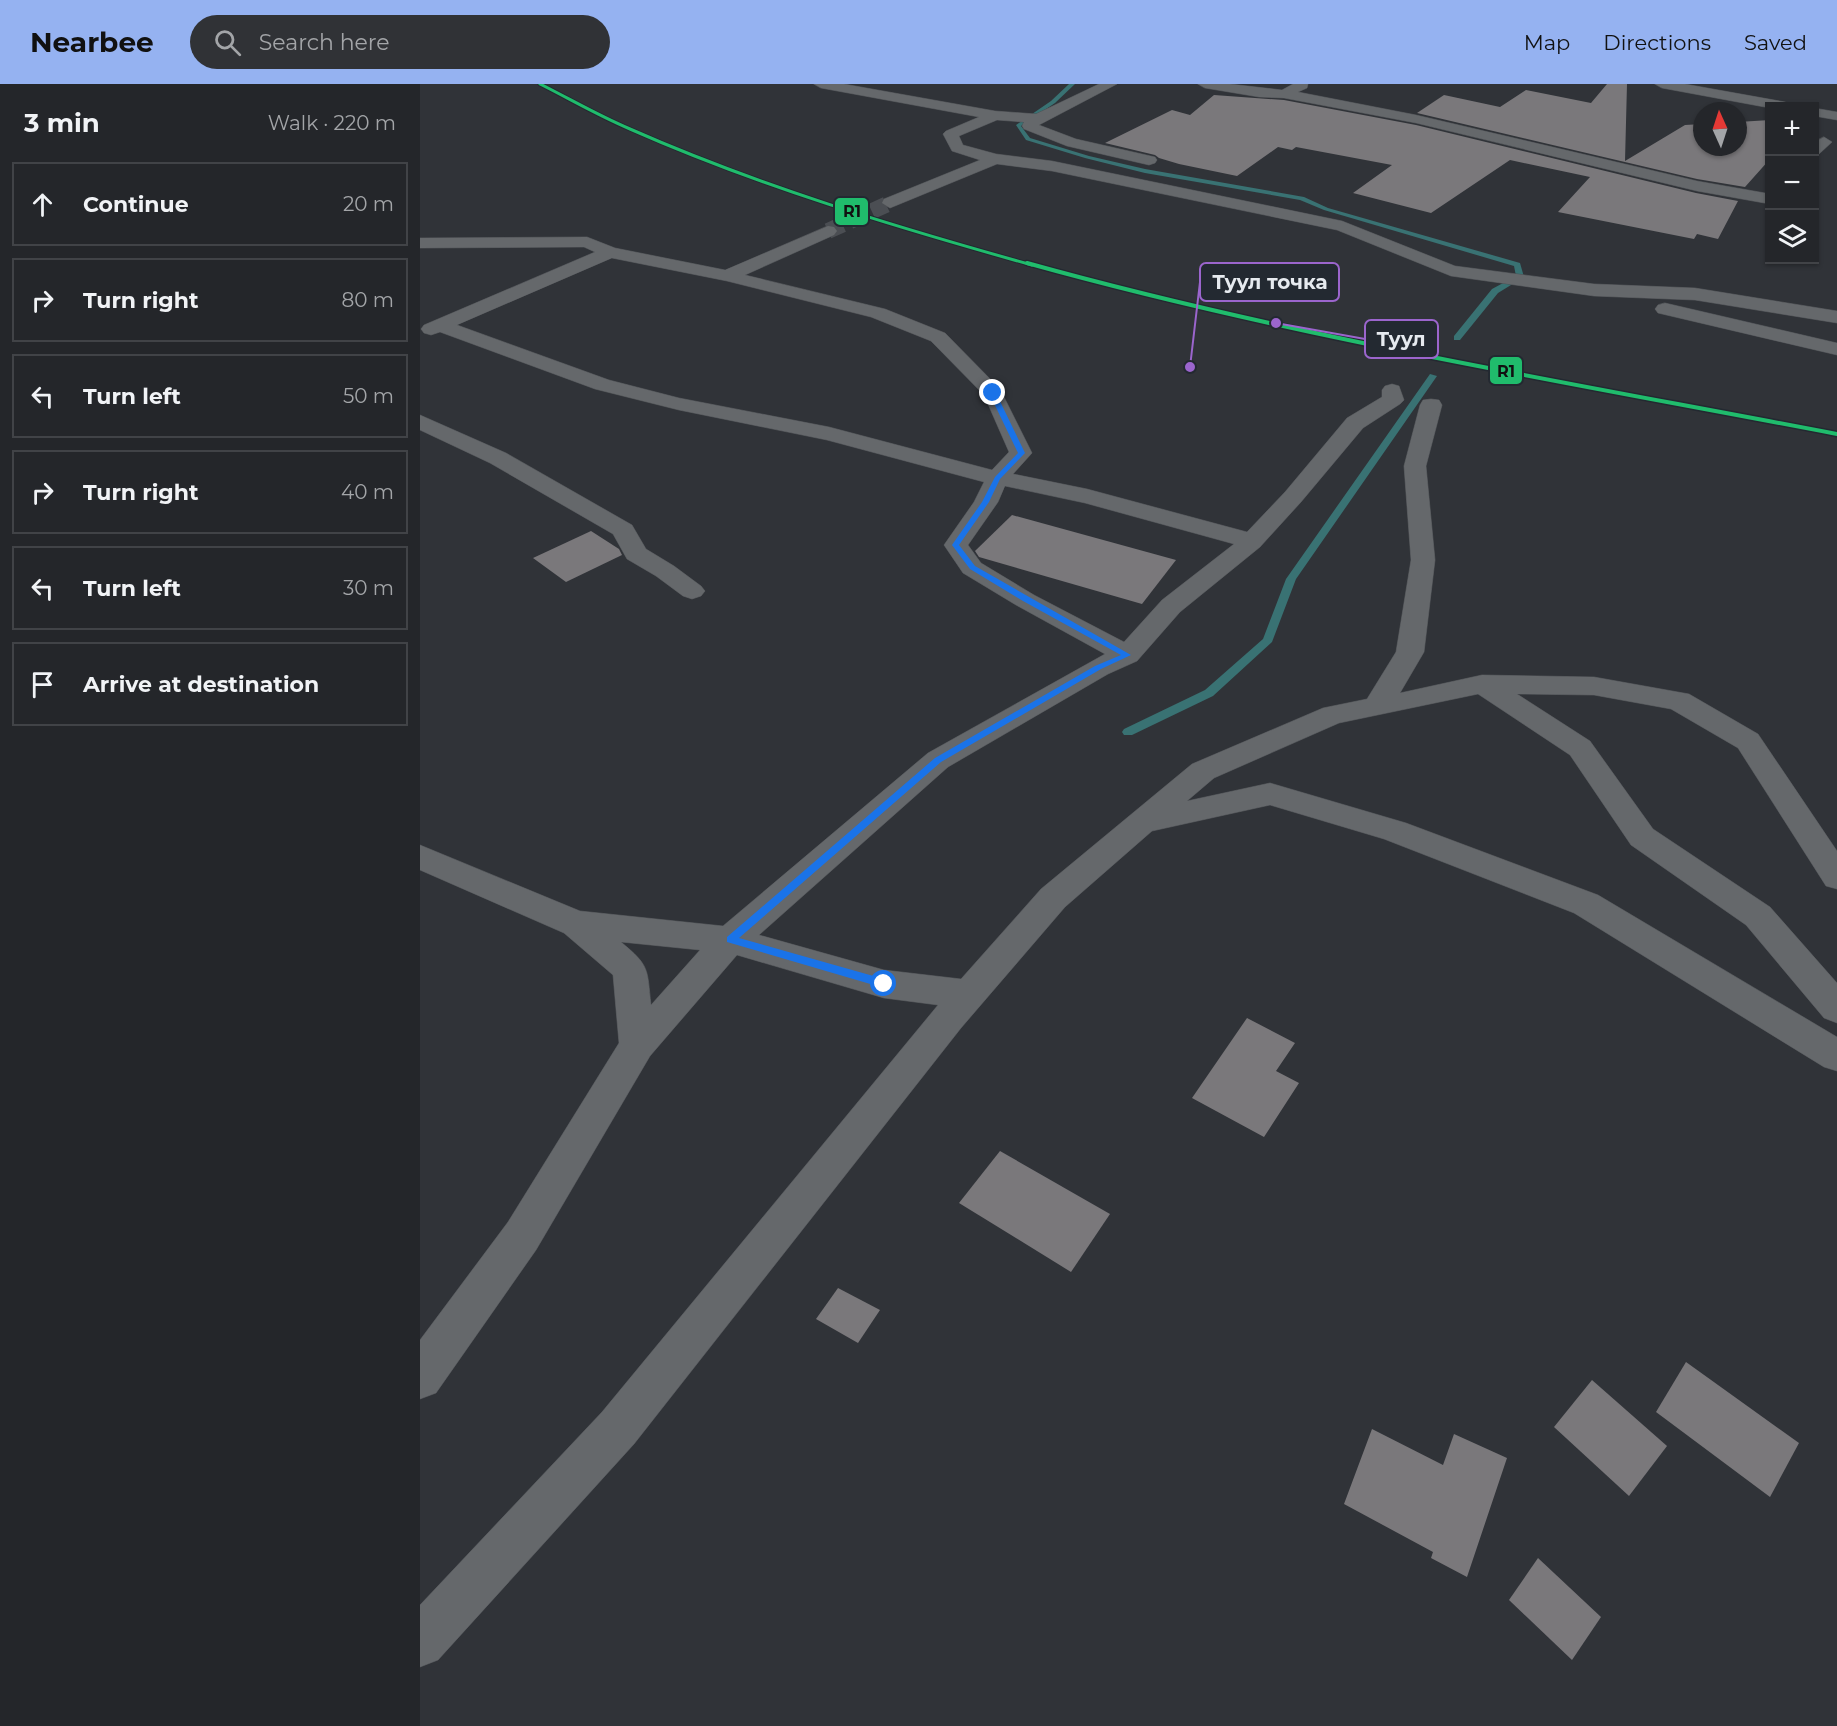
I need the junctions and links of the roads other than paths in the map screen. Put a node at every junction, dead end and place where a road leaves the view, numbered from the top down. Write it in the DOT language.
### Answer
graph roads {
  1 [pos="821,84"];
  2 [pos="1110,84"];
  3 [pos="1205,84"];
  4 [pos="1304,84"];
  5 [pos="1662,84"];
  6 [pos="1284,94"];
  7 [pos="1765,102"];
  8 [pos="1819,113"];
  9 [pos="996,115"];
  10 [pos="1837,116"];
  11 [pos="1036,119"];
  12 [pos="995,159"];
  13 [pos="1149,160"];
  14 [pos="1765,198"];
  15 [pos="890,203"];
  16 [pos="828,231"];
  17 [pos="420,243"];
  18 [pos="610,252"];
  19 [pos="727,276"];
  20 [pos="1594,290"];
  21 [pos="1837,316"];
  22 [pos="442,326"];
  23 [pos="420,332"];
  24 [pos="1837,349"];
  25 [pos="1392,390"];
  26 [pos="1431,405"];
  27 [pos="420,422"];
  28 [pos="997,478"];
  29 [pos="1251,542"];
  30 [pos="692,591"];
  31 [pos="1127,655"];
  32 [pos="1482,684"];
  33 [pos="1377,707"];
  34 [pos="1143,822"];
  35 [pos="420,857"];
  36 [pos="1837,877"];
  37 [pos="576,924"];
  38 [pos="730,940"];
  39 [pos="969,994"];
  40 [pos="1837,1008"];
  41 [pos="637,1045"];
  42 [pos="1837,1056"];
  43 [pos="420,1377"];
  44 [pos="420,1642"];
  1 -- 9 [label="street"];
  2 -- 11 [label="street"];
  3 -- 6 [label="street"];
  4 -- 6 [label="street"];
  5 -- 7 [label="street"];
  6 -- 14 [label="street"];
  8 -- 10 [label="street"];
  9 -- 11 [label="street"];
  9 -- 12 [label="street"];
  11 -- 13 [label="street"];
  12 -- 15 [label="street"];
  12 -- 20 [label="street"];
  16 -- 19 [label="street"];
  17 -- 18 [label="street"];
  18 -- 19 [label="street"];
  18 -- 22 [label="street"];
  19 -- 28 [label="street"];
  20 -- 21 [label="street"];
  20 -- 24 [label="street"];
  22 -- 23 [label="street"];
  22 -- 28 [label="street"];
  25 -- 29 [label="street"];
  26 -- 33 [label="street"];
  27 -- 30 [label="street"];
  28 -- 29 [label="street"];
  28 -- 31 [label="street"];
  29 -- 31 [label="street"];
  31 -- 38 [label="street"];
  32 -- 33 [label="street"];
  32 -- 36 [label="street"];
  32 -- 40 [label="street"];
  33 -- 34 [label="street"];
  34 -- 39 [label="street"];
  34 -- 42 [label="street"];
  35 -- 37 [label="street"];
  37 -- 38 [label="street"];
  37 -- 41 [label="street"];
  38 -- 39 [label="street"];
  38 -- 41 [label="street"];
  39 -- 44 [label="street"];
  41 -- 43 [label="street"];
}
